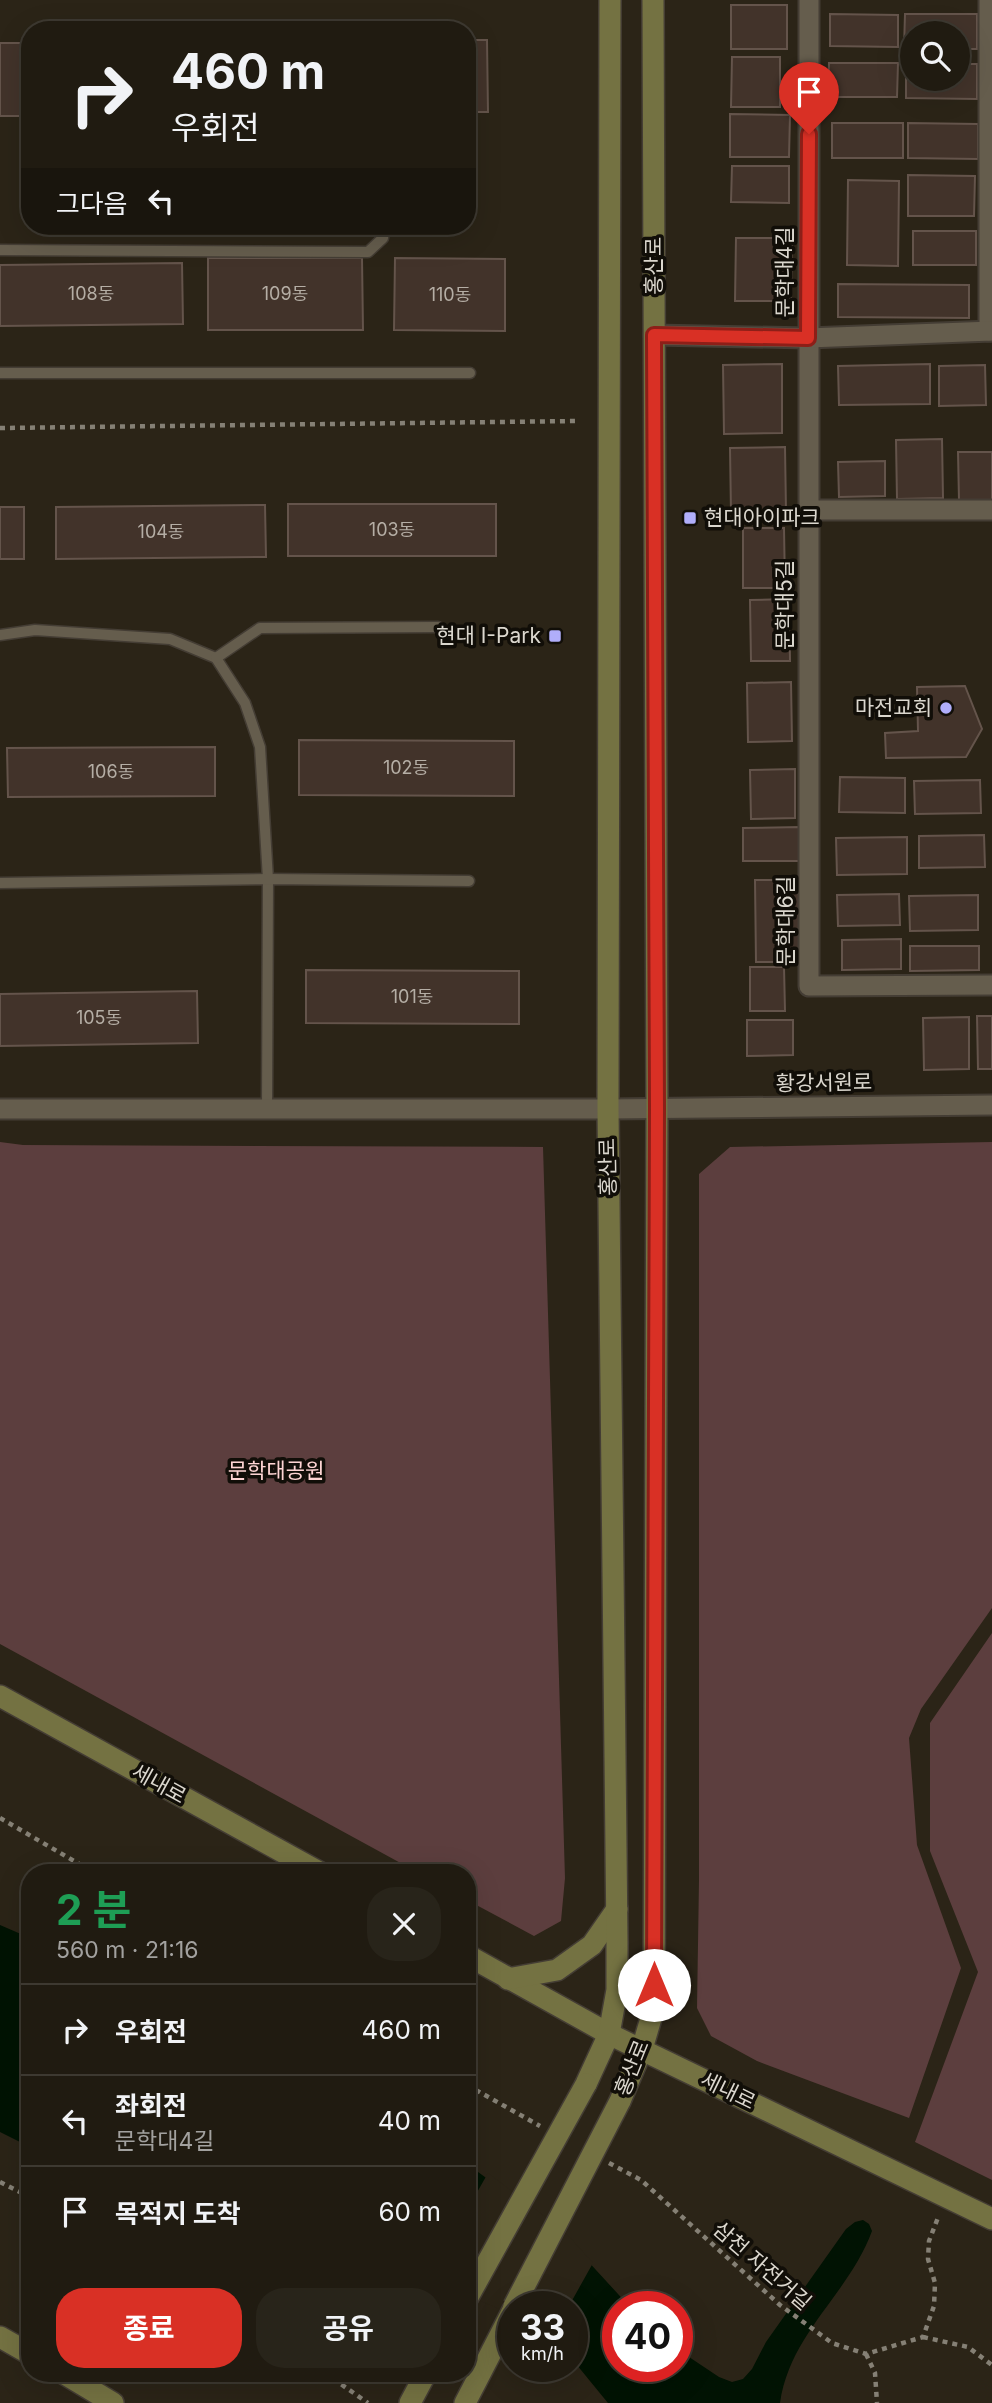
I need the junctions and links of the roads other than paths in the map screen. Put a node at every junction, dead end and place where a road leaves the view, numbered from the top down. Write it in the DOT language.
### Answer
graph roads {
  1 [pos="610,0"];
  2 [pos="653,0"];
  3 [pos="809,0"];
  4 [pos="989,0"];
  5 [pos="383,235"];
  6 [pos="0,250"];
  7 [pos="990,331"];
  8 [pos="654,335"];
  9 [pos="808,338"];
  10 [pos="0,373"];
  11 [pos="470,373"];
  12 [pos="808,510"];
  13 [pos="992,510"];
  14 [pos="438,628"];
  15 [pos="0,635"];
  16 [pos="216,658"];
  17 [pos="808,757"];
  18 [pos="268,879"];
  19 [pos="468,881"];
  20 [pos="0,883"];
  21 [pos="992,985"];
  22 [pos="992,1105"];
  23 [pos="657,1108"];
  24 [pos="0,1109"];
  25 [pos="267,1109"];
  26 [pos="608,1109"];
  27 [pos="0,1696"];
  28 [pos="304,1864"];
  29 [pos="617,1909"];
  30 [pos="476,1960"];
  31 [pos="509,1979"];
  32 [pos="609,2034"];
  33 [pos="642,2049"];
  34 [pos="992,2219"];
  35 [pos="476,2283"];
  36 [pos="523,2291"];
  37 [pos="0,2337"];
  38 [pos="497,2341"];
  39 [pos="21,2349"];
  40 [pos="78,2382"];
  41 [pos="421,2382"];
  42 [pos="476,2382"];
  43 [pos="476,2382"];
  44 [pos="113,2403"];
  45 [pos="410,2403"];
  46 [pos="465,2403"];
  1 -- 26 [label="street, 홍산로"];
  2 -- 8 [label="street, 홍산로"];
  3 -- 9 [label="street, 문학대4길"];
  4 -- 7 [label="street, 문학대4길"];
  5 -- 6 [label="lane"];
  7 -- 9 [label="street, 문학대4길"];
  8 -- 9 [label="street"];
  8 -- 23 [label="street, 홍산로"];
  9 -- 12 [label="street, 문학대5길"];
  10 -- 11 [label="lane"];
  12 -- 13 [label="street"];
  12 -- 17 [label="street, 문학대5길"];
  14 -- 16 [label="lane"];
  15 -- 16 [label="lane"];
  16 -- 18 [label="lane"];
  17 -- 21 [label="street, 문학대6길"];
  18 -- 19 [label="lane"];
  18 -- 20 [label="lane"];
  18 -- 25 [label="lane"];
  22 -- 23 [label="street, 황강서원로"];
  23 -- 26 [label="street, 황강서원로"];
  23 -- 33 [label="street, 홍산로"];
  24 -- 25 [label="street, 황강서원로"];
  25 -- 26 [label="street, 황강서원로"];
  26 -- 29 [label="street, 홍산로"];
  27 -- 28 [label="street, 세내로"];
  29 -- 31 [label="street"];
  29 -- 32 [label="street, 홍산로"];
  30 -- 31 [label="street, 세내로"];
  31 -- 32 [label="street, 세내로"];
  32 -- 33 [label="street, 세내로"];
  32 -- 35 [label="street, 홍산로, bridge"];
  33 -- 34 [label="street, 세내로"];
  33 -- 36 [label="street, 홍산로, bridge"];
  37 -- 39 [label="street"];
  38 -- 43 [label="street, 홍산로"];
  40 -- 44 [label="street"];
  41 -- 45 [label="street"];
  42 -- 46 [label="street, 홍산로"];
}
